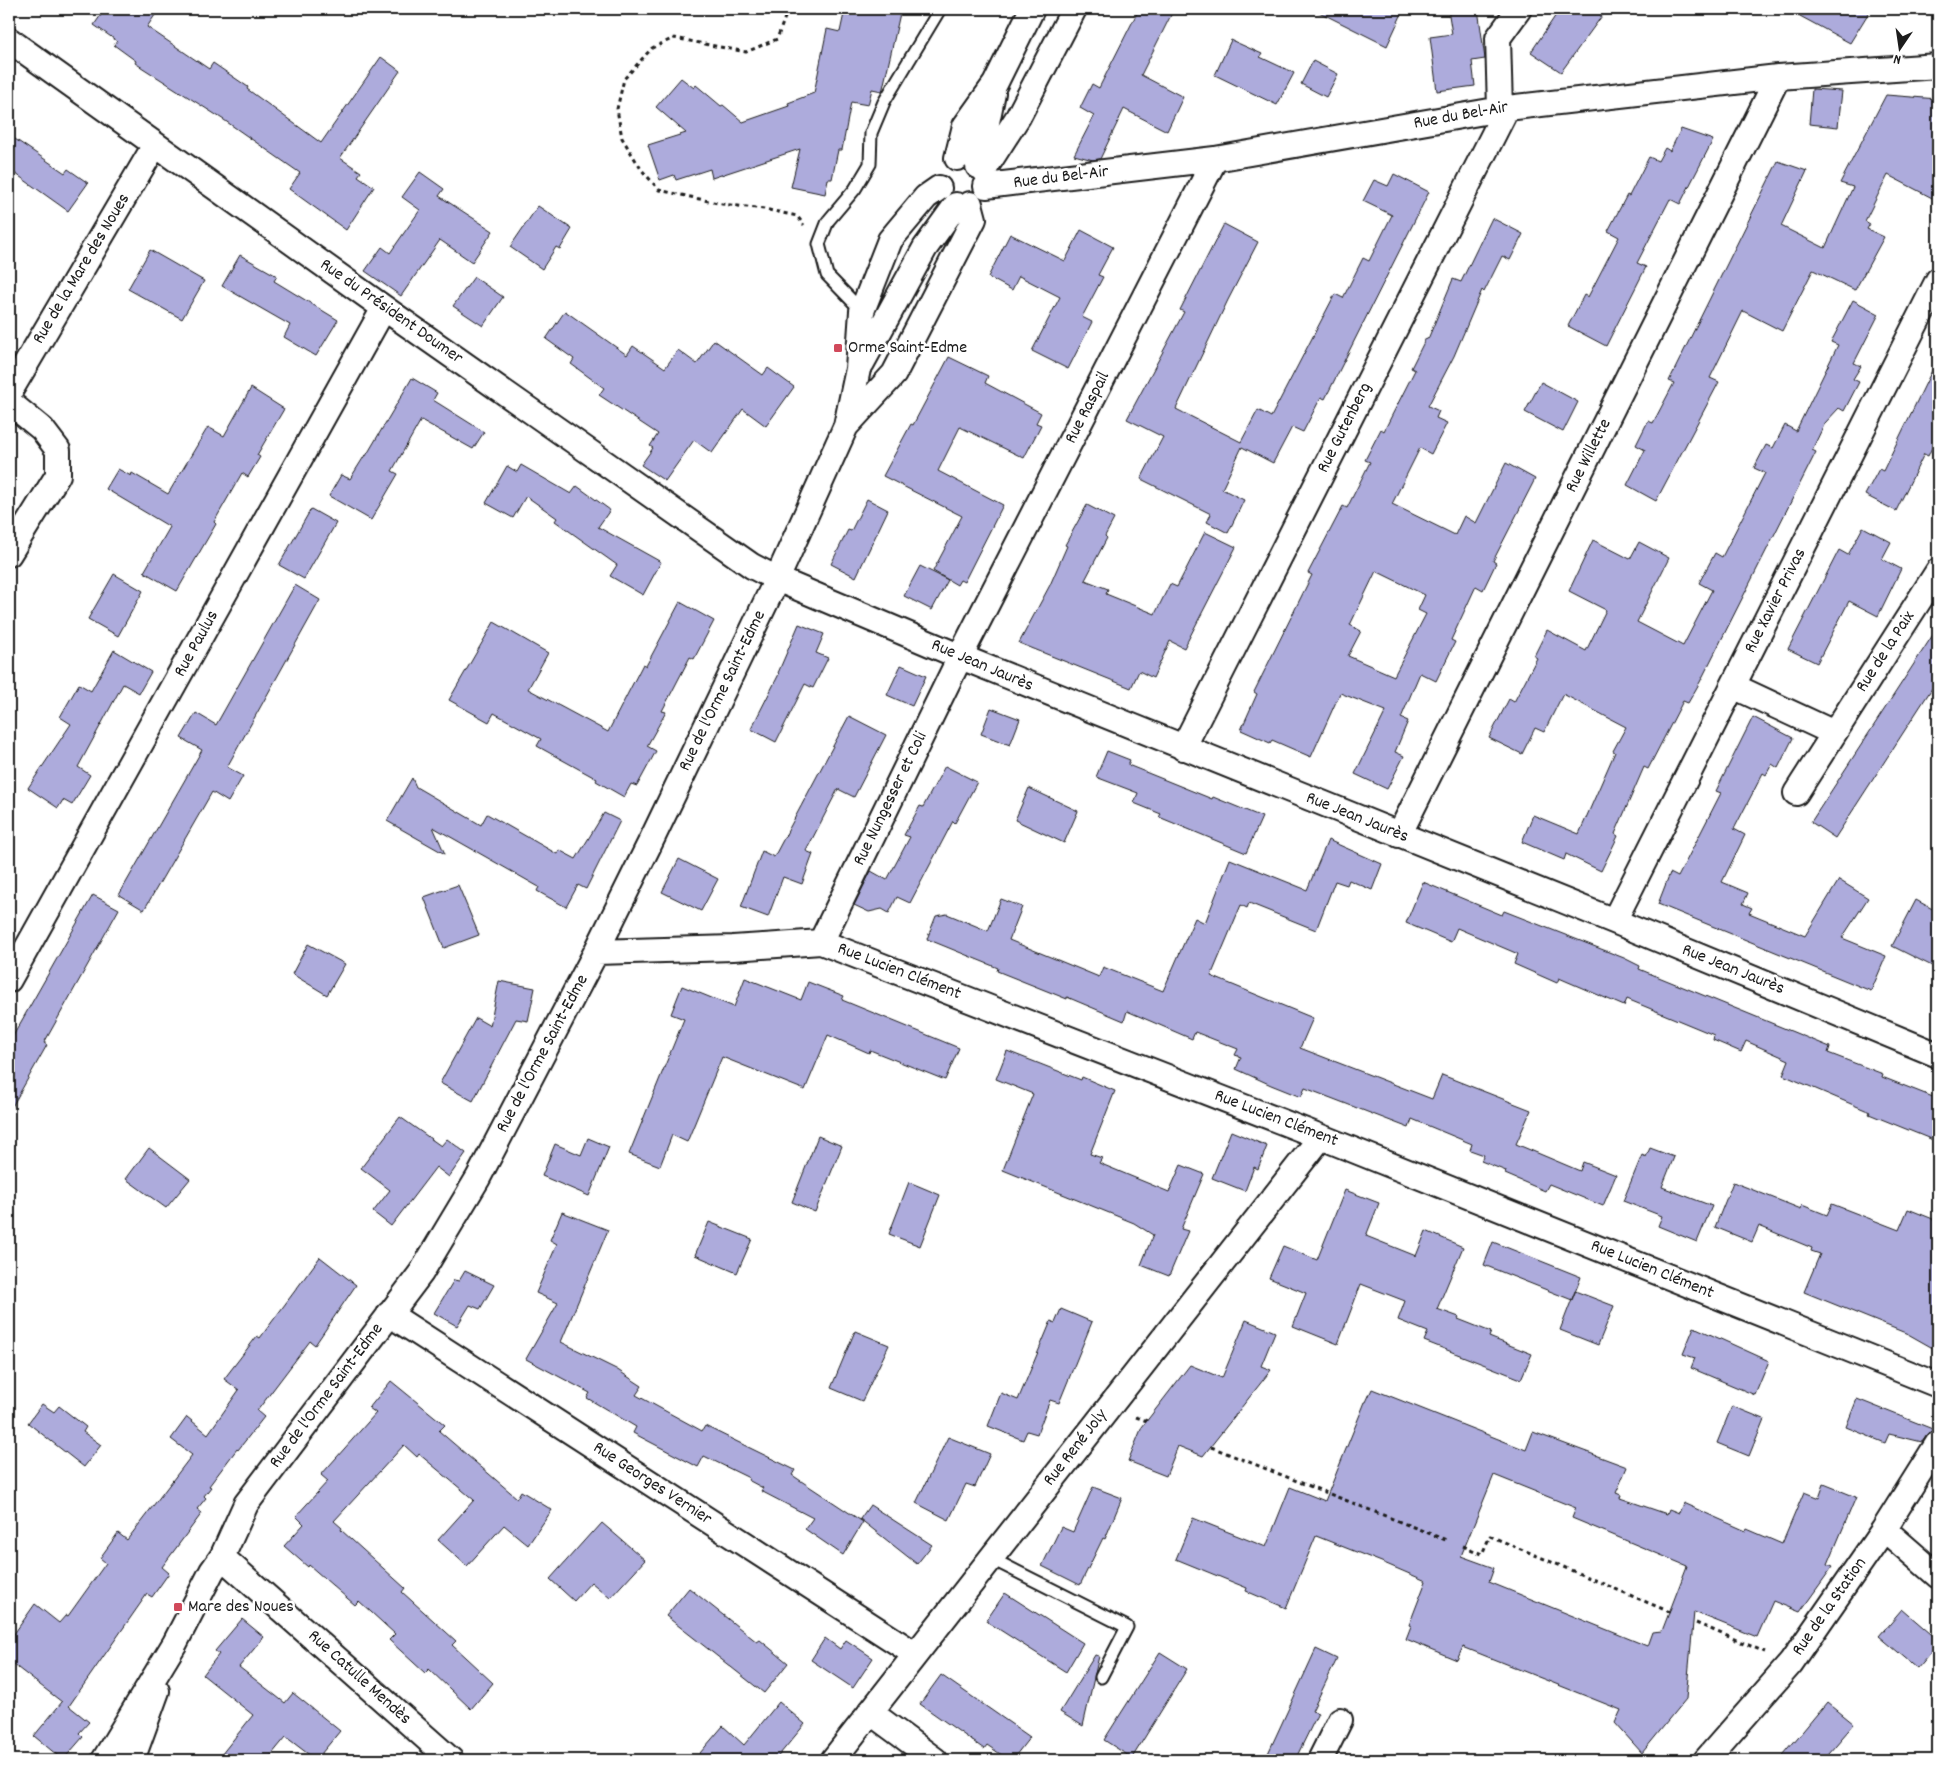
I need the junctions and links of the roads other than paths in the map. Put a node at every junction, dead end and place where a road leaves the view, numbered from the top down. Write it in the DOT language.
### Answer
graph roads {
  1 [pos="940,9"];
  2 [pos="1032,9"];
  3 [pos="1074,9"];
  4 [pos="1519,9"];
  5 [pos="9,40"];
  6 [pos="1938,66"];
  7 [pos="1778,76"];
  8 [pos="1503,108"];
  9 [pos="155,145"];
  10 [pos="1215,159"];
  11 [pos="976,170"];
  12 [pos="939,188"];
  13 [pos="963,204"];
  14 [pos="1938,280"];
  15 [pos="384,308"];
  16 [pos="862,310"];
  17 [pos="858,369"];
  18 [pos="9,393"];
  19 [pos="9,402"];
  20 [pos="846,426"];
  21 [pos="9,554"];
  22 [pos="1938,571"];
  23 [pos="777,579"];
  24 [pos="960,657"];
  25 [pos="1733,686"];
  26 [pos="1834,733"];
  27 [pos="1183,748"];
  28 [pos="1796,793"];
  29 [pos="1399,835"];
  30 [pos="1614,921"];
  31 [pos="821,942"];
  32 [pos="596,952"];
  33 [pos="9,980"];
  34 [pos="1938,1055"];
  35 [pos="1321,1137"];
  36 [pos="389,1314"];
  37 [pos="1938,1384"];
  38 [pos="1938,1443"];
  39 [pos="1884,1529"];
  40 [pos="222,1557"];
  41 [pos="990,1558"];
  42 [pos="1938,1576"];
  43 [pos="175,1643"];
  44 [pos="915,1654"];
  45 [pos="1101,1676"];
  46 [pos="870,1712"];
  47 [pos="1340,1720"];
  48 [pos="104,1760"];
  49 [pos="132,1760"];
  50 [pos="451,1760"];
  51 [pos="833,1760"];
  52 [pos="935,1760"];
  53 [pos="1320,1760"];
  54 [pos="1706,1760"];
  1 -- 16 [label="lane"];
  2 -- 11 [label="street"];
  3 -- 11 [label="street"];
  4 -- 8 [label="street"];
  5 -- 9 [label="street, Rue du Président Doumer"];
  6 -- 7 [label="street, Rue du Bel-Air"];
  7 -- 8 [label="street, Rue du Bel-Air"];
  7 -- 29 [label="street, Rue Willette"];
  8 -- 10 [label="street, Rue du Bel-Air"];
  8 -- 27 [label="street, Rue Gutenberg"];
  9 -- 15 [label="street, Rue du Président Doumer"];
  9 -- 18 [label="street, Rue de la Mare des Noues"];
  10 -- 11 [label="street, Rue du Bel-Air"];
  10 -- 24 [label="street, Rue Raspail"];
  11 -- 12 [label="street"];
  11 -- 13 [label="street"];
  12 -- 13 [label="street"];
  12 -- 16 [label="street, Rue de l'Orme Saint-Edme"];
  13 -- 17 [label="street, Rue de l'Orme Saint-Edme"];
  13 -- 20 [label="street, Rue de l'Orme Saint-Edme"];
  14 -- 25 [label="street, Rue Xavier Privas"];
  15 -- 23 [label="street, Rue du Président Doumer"];
  15 -- 33 [label="street, Rue Paulus"];
  16 -- 17 [label="street, Rue de l'Orme Saint-Edme"];
  17 -- 20 [label="street, Rue de l'Orme Saint-Edme"];
  19 -- 21 [label="street"];
  20 -- 23 [label="street, Rue de l'Orme Saint-Edme"];
  22 -- 26 [label="street, Rue de la Paix"];
  23 -- 24 [label="street, Rue Jean Jaurès"];
  23 -- 32 [label="street, Rue de l'Orme Saint-Edme"];
  24 -- 27 [label="street, Rue Jean Jaurès"];
  24 -- 31 [label="street, Rue Nungesser et Coli"];
  25 -- 26 [label="street"];
  25 -- 30 [label="street, Rue Xavier Privas"];
  26 -- 28 [label="street, Rue de la Paix"];
  27 -- 29 [label="street, Rue Jean Jaurès"];
  29 -- 30 [label="street, Rue Jean Jaurès"];
  30 -- 34 [label="street, Rue Jean Jaurès"];
  31 -- 32 [label="street, Rue Lucien Clément"];
  31 -- 35 [label="street, Rue Lucien Clément"];
  32 -- 36 [label="street, Rue de l'Orme Saint-Edme"];
  35 -- 37 [label="street, Rue Lucien Clément"];
  35 -- 41 [label="street, Rue René Joly"];
  36 -- 40 [label="street, Rue de l'Orme Saint-Edme"];
  36 -- 44 [label="street, Rue Georges Vernier"];
  38 -- 39 [label="street, Rue de la Station"];
  39 -- 42 [label="street"];
  39 -- 54 [label="street, Rue de la Station"];
  40 -- 43 [label="street, Rue de l'Orme Saint-Edme"];
  40 -- 50 [label="street, Rue Catulle Mendès"];
  41 -- 44 [label="street, Rue René Joly"];
  41 -- 45 [label="lane"];
  43 -- 48 [label="street, Rue de l'Orme Saint-Edme"];
  43 -- 49 [label="street, Rue de l'Orme Saint-Edme"];
  44 -- 46 [label="street, Rue René Joly"];
  46 -- 51 [label="street, Rue René Joly"];
  46 -- 52 [label="street"];
  47 -- 53 [label="street"];
}
